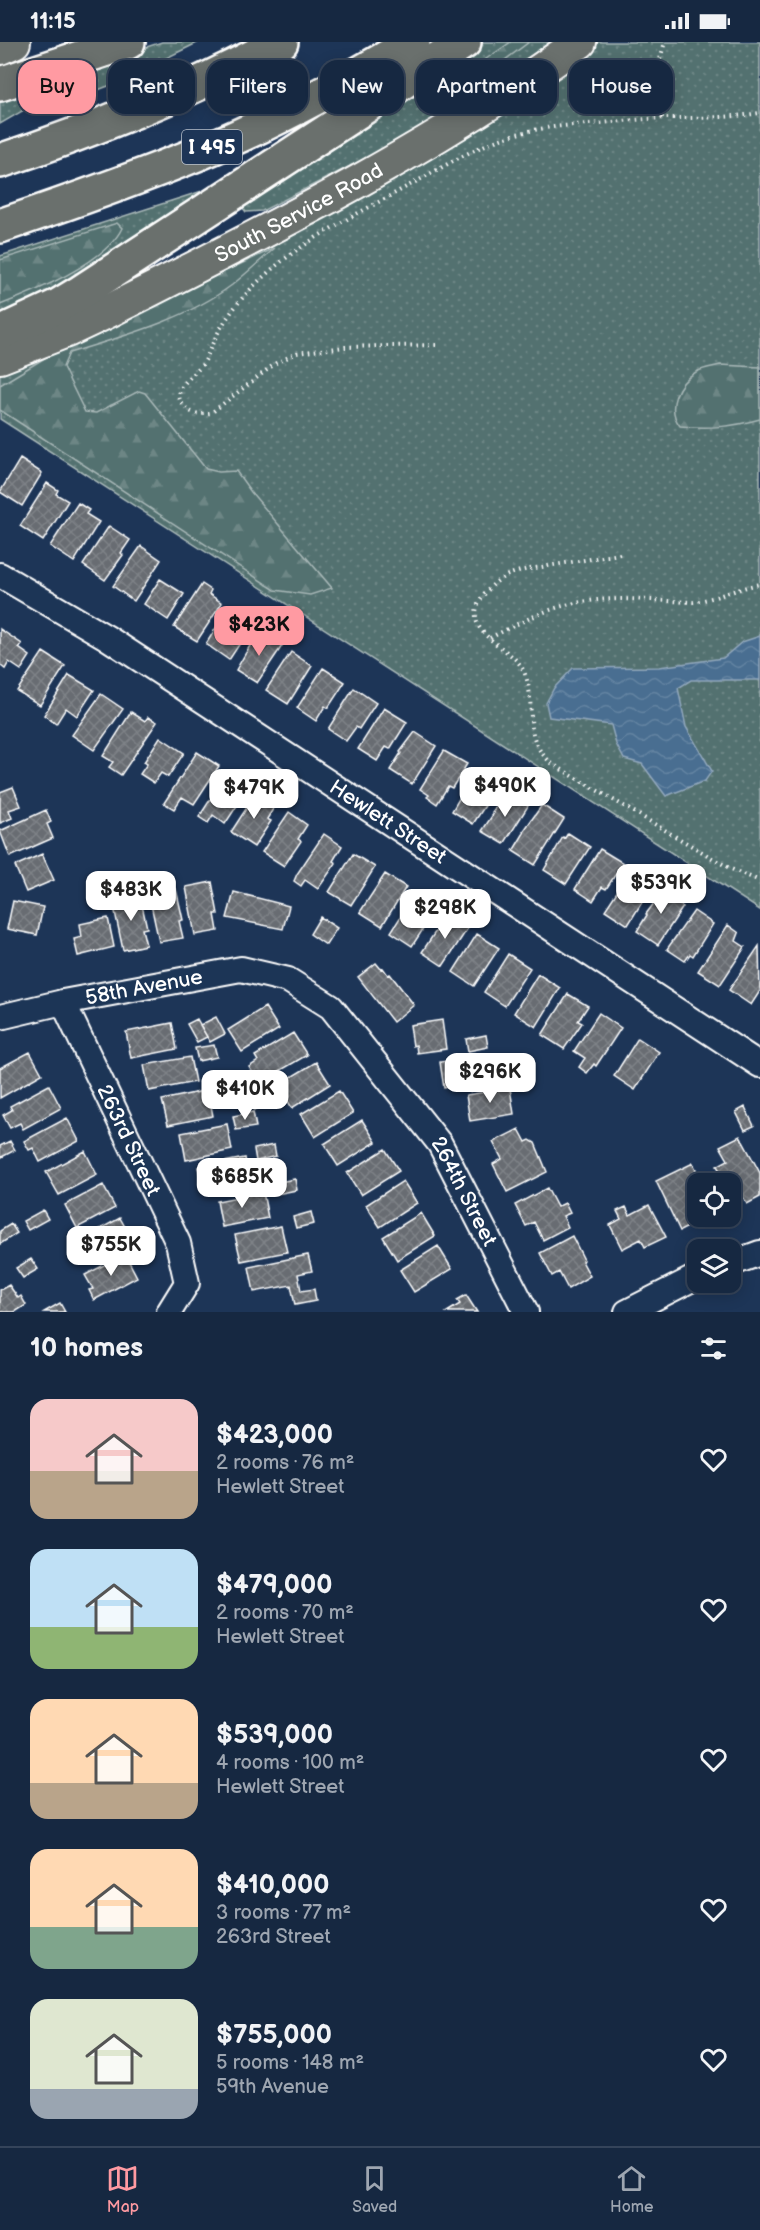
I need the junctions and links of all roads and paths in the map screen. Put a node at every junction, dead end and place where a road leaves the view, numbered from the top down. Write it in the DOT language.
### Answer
graph roads {
  1 [pos="14,42"];
  2 [pos="128,42"];
  3 [pos="281,42"];
  4 [pos="413,42"];
  5 [pos="464,42"];
  6 [pos="580,42"];
  7 [pos="664,42"];
  8 [pos="0,48"];
  9 [pos="0,84"];
  10 [pos="760,113"];
  11 [pos="662,118"];
  12 [pos="0,161"];
  13 [pos="0,226"];
  14 [pos="0,333"];
  15 [pos="436,345"];
  16 [pos="0,357"];
  17 [pos="620,554"];
  18 [pos="0,575"];
  19 [pos="760,584"];
  20 [pos="490,638"];
  21 [pos="760,881"];
  22 [pos="288,980"];
  23 [pos="63,1002"];
  24 [pos="0,1017"];
  25 [pos="760,1065"];
  26 [pos="760,1253"];
  27 [pos="741,1260"];
  28 [pos="687,1282"];
  29 [pos="169,1312"];
  30 [pos="526,1312"];
  31 [pos="627,1312"];
  1 -- 8 [label="main road"];
  2 -- 9 [label="highway"];
  3 -- 12 [label="highway"];
  4 -- 13 [label="highway, I 495"];
  5 -- 14 [label="highway"];
  6 -- 16 [label="main road, South Service Road"];
  7 -- 11 [label="path"];
  10 -- 11 [label="path"];
  11 -- 15 [label="path"];
  17 -- 20 [label="path"];
  18 -- 25 [label="street, Hewlett Street"];
  19 -- 20 [label="path"];
  20 -- 21 [label="path"];
  22 -- 23 [label="street, 58th Avenue"];
  22 -- 30 [label="street, 264th Street"];
  23 -- 24 [label="street, 58th Avenue"];
  23 -- 29 [label="street, 263rd Street"];
  26 -- 27 [label="street"];
  28 -- 31 [label="street"];
}
